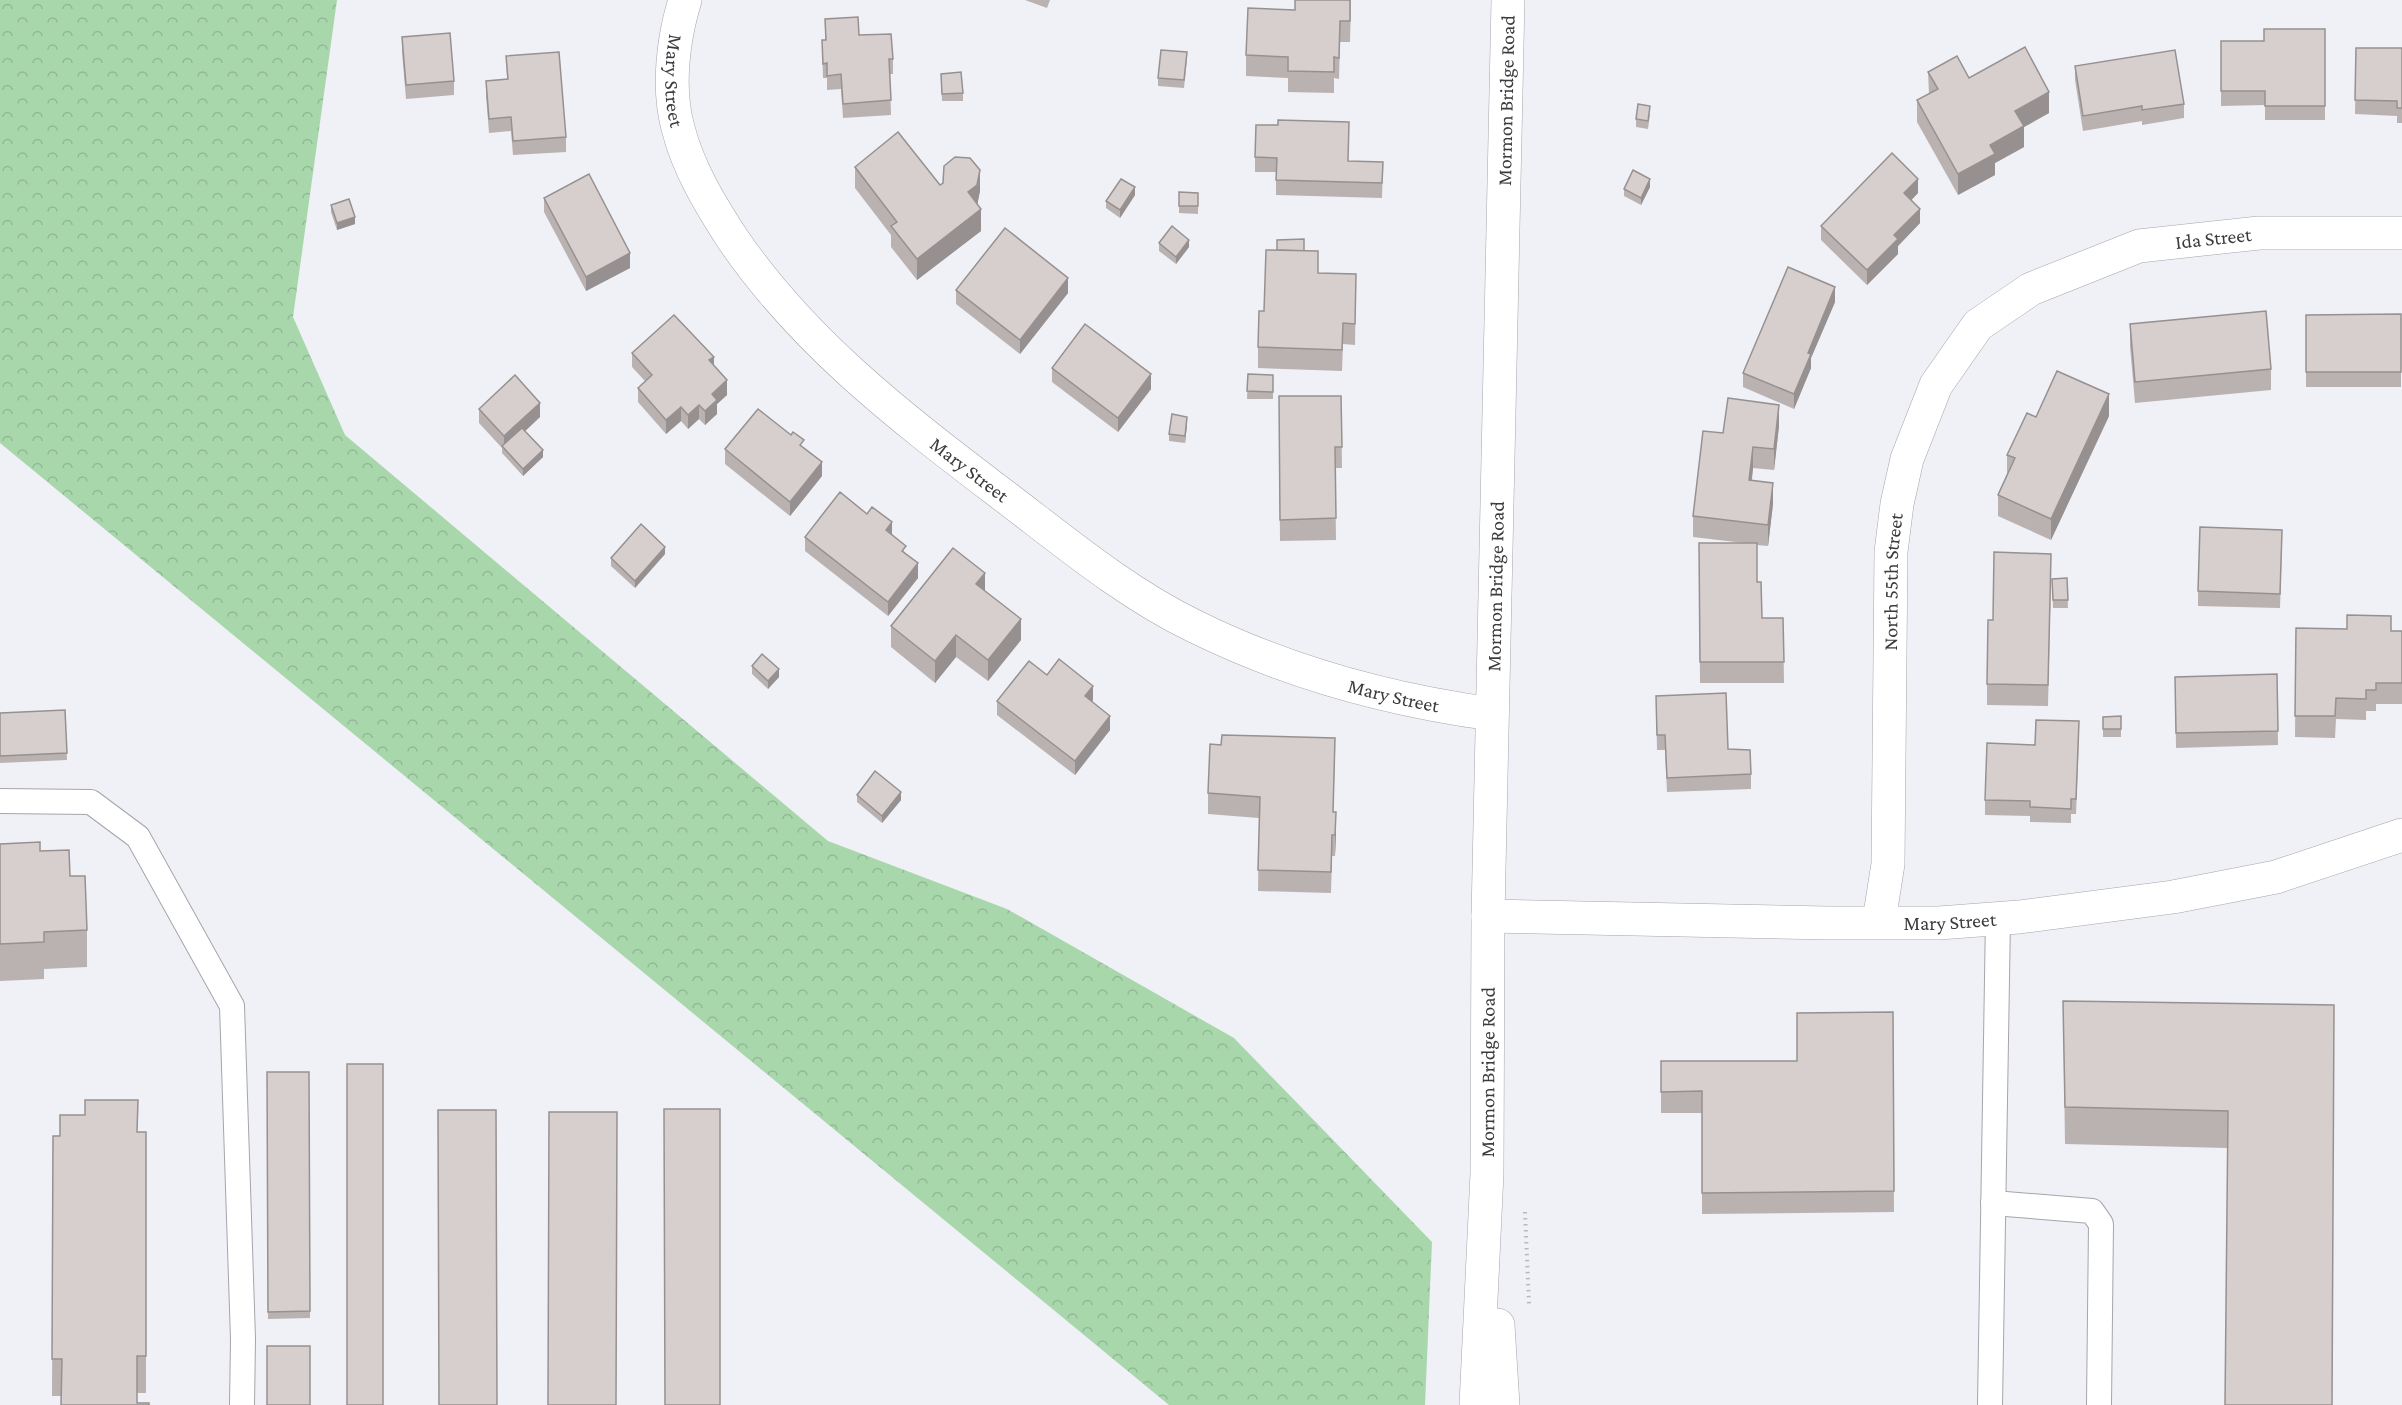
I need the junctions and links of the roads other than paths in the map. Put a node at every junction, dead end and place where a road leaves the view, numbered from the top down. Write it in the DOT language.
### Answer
graph roads {
  1 [pos="685,0"];
  2 [pos="1508,0"];
  3 [pos="2402,233"];
  4 [pos="2031,289"];
  5 [pos="1492,714"];
  6 [pos="0,801"];
  7 [pos="2402,835"];
  8 [pos="1488,916"];
  9 [pos="1998,918"];
  10 [pos="1879,921"];
  11 [pos="1487,1173"];
  12 [pos="1993,1203"];
  13 [pos="242,1405"];
  14 [pos="1476,1405"];
  15 [pos="1503,1405"];
  16 [pos="1990,1405"];
  17 [pos="2099,1405"];
  1 -- 5 [label="street, Mary Street"];
  2 -- 5 [label="street, Mormon Bridge Road"];
  3 -- 4 [label="street, Ida Street"];
  4 -- 10 [label="street, North 55th Street"];
  5 -- 8 [label="street, Mormon Bridge Road"];
  6 -- 13 [label="lane"];
  7 -- 9 [label="street, Mary Street"];
  8 -- 10 [label="street, Mary Street"];
  8 -- 11 [label="street, Mormon Bridge Road"];
  9 -- 10 [label="street, Mary Street"];
  9 -- 12 [label="lane"];
  11 -- 14 [label="street, Mormon Bridge Road"];
  11 -- 15 [label="street, Mormon Bridge Road"];
  12 -- 16 [label="lane"];
  12 -- 17 [label="lane"];
}
